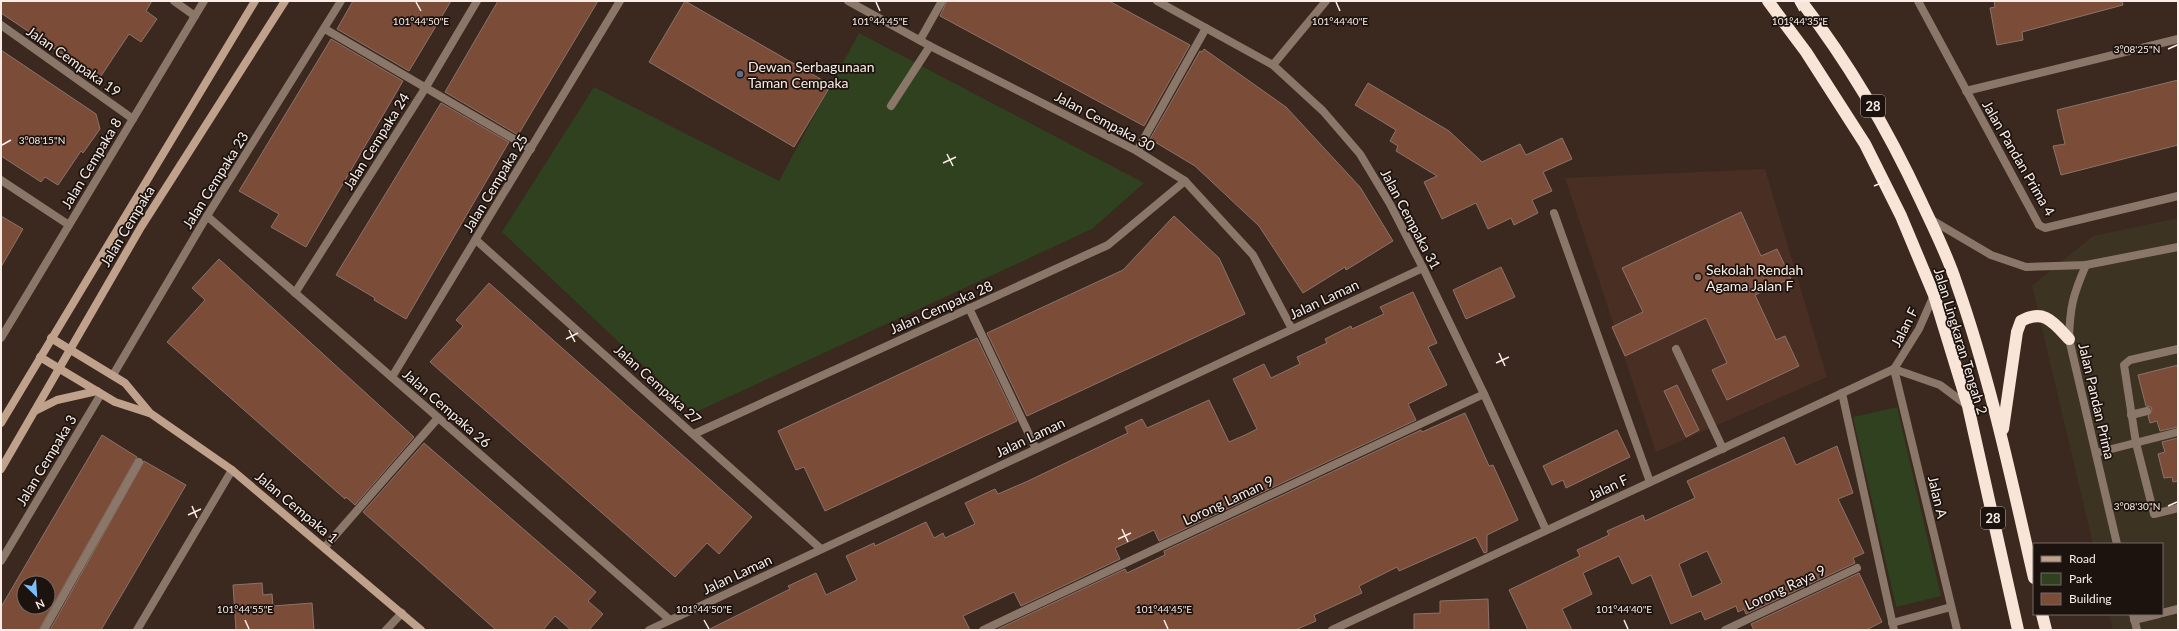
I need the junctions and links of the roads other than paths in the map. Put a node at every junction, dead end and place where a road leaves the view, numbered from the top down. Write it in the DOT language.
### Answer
graph roads {
  1 [pos="174,1"];
  2 [pos="204,1"];
  3 [pos="256,1"];
  4 [pos="285,1"];
  5 [pos="341,1"];
  6 [pos="477,1"];
  7 [pos="620,1"];
  8 [pos="848,1"];
  9 [pos="942,1"];
  10 [pos="1157,1"];
  11 [pos="1326,1"];
  12 [pos="1768,1"];
  13 [pos="1801,1"];
  14 [pos="1918,1"];
  15 [pos="195,16"];
  16 [pos="1,25"];
  17 [pos="1206,28"];
  18 [pos="325,29"];
  19 [pos="2178,39"];
  20 [pos="920,40"];
  21 [pos="930,46"];
  22 [pos="1273,65"];
  23 [pos="426,87"];
  24 [pos="1966,91"];
  25 [pos="891,106"];
  26 [pos="133,119"];
  27 [pos="531,149"];
  28 [pos="1136,151"];
  29 [pos="1,180"];
  30 [pos="1185,180"];
  31 [pos="2178,196"];
  32 [pos="1554,214"];
  33 [pos="207,216"];
  34 [pos="1930,219"];
  35 [pos="69,225"];
  36 [pos="476,240"];
  37 [pos="2178,247"];
  38 [pos="2086,265"];
  39 [pos="1423,268"];
  40 [pos="295,293"];
  41 [pos="1934,295"];
  42 [pos="969,308"];
  43 [pos="1292,329"];
  44 [pos="1,338"];
  45 [pos="51,338"];
  46 [pos="2069,339"];
  47 [pos="1676,349"];
  48 [pos="2178,349"];
  49 [pos="70,350"];
  50 [pos="40,357"];
  51 [pos="59,368"];
  52 [pos="1894,370"];
  53 [pos="112,375"];
  54 [pos="392,378"];
  55 [pos="99,392"];
  56 [pos="1842,393"];
  57 [pos="1484,394"];
  58 [pos="1968,406"];
  59 [pos="35,411"];
  60 [pos="2147,411"];
  61 [pos="150,413"];
  62 [pos="2131,415"];
  63 [pos="438,418"];
  64 [pos="1,423"];
  65 [pos="2178,432"];
  66 [pos="694,434"];
  67 [pos="2002,436"];
  68 [pos="2136,443"];
  69 [pos="1036,449"];
  70 [pos="1723,449"];
  71 [pos="2096,453"];
  72 [pos="139,462"];
  73 [pos="1,469"];
  74 [pos="232,470"];
  75 [pos="1650,482"];
  76 [pos="2178,508"];
  77 [pos="1546,530"];
  78 [pos="2117,543"];
  79 [pos="325,547"];
  80 [pos="821,549"];
  81 [pos="1,561"];
  82 [pos="1857,568"];
  83 [pos="2033,574"];
  84 [pos="1951,607"];
  85 [pos="2178,609"];
  86 [pos="402,613"];
  87 [pos="2163,613"];
  88 [pos="2042,615"];
  89 [pos="2152,615"];
  90 [pos="2134,617"];
  91 [pos="670,620"];
  92 [pos="1893,626"];
  93 [pos="44,630"];
  94 [pos="137,630"];
  95 [pos="386,630"];
  96 [pos="421,630"];
  97 [pos="649,630"];
  98 [pos="983,630"];
  99 [pos="1332,630"];
  100 [pos="1724,630"];
  101 [pos="1957,630"];
  102 [pos="2018,630"];
  103 [pos="2046,630"];
  104 [pos="2137,630"];
  1 -- 15 [label="street"];
  2 -- 15 [label="street, Jalan Cempaka 8"];
  3 -- 45 [label="main road, Jalan Cempaka"];
  4 -- 49 [label="main road, Jalan Cempaka"];
  5 -- 18 [label="street, Jalan Cempaka 23"];
  6 -- 23 [label="street, Jalan Cempaka 24"];
  7 -- 27 [label="street, Jalan Cempaka 25"];
  8 -- 20 [label="street, Jalan Cempaka 30"];
  9 -- 20 [label="street"];
  10 -- 17 [label="street, Jalan Cempaka 31"];
  11 -- 22 [label="street"];
  12 -- 41 [label="highway, Jalan Lingkaran Tengah 2 / 28"];
  13 -- 34 [label="highway, Jalan Lingkaran Tengah 2 / 28"];
  14 -- 24 [label="street, Jalan Pandan Prima 4"];
  15 -- 26 [label="street, Jalan Cempaka 8"];
  16 -- 26 [label="street, Jalan Cempaka 19"];
  17 -- 22 [label="street, Jalan Cempaka 31"];
  17 -- 28 [label="street"];
  18 -- 23 [label="street"];
  18 -- 33 [label="street, Jalan Cempaka 23"];
  19 -- 24 [label="street"];
  20 -- 21 [label="street, Jalan Cempaka 30"];
  21 -- 25 [label="street"];
  21 -- 28 [label="street, Jalan Cempaka 30"];
  22 -- 39 [label="street, Jalan Cempaka 31"];
  23 -- 27 [label="street"];
  23 -- 40 [label="street, Jalan Cempaka 24"];
  24 -- 31 [label="street, Jalan Pandan Prima 4"];
  26 -- 35 [label="street, Jalan Cempaka 8"];
  27 -- 36 [label="street, Jalan Cempaka 25"];
  28 -- 30 [label="street, Jalan Cempaka 30"];
  29 -- 35 [label="street"];
  30 -- 42 [label="street, Jalan Cempaka 28"];
  30 -- 43 [label="street, Jalan Cempaka 30"];
  32 -- 75 [label="street"];
  33 -- 40 [label="street, Jalan Cempaka 26"];
  33 -- 53 [label="street, Jalan Cempaka 23"];
  34 -- 38 [label="street"];
  34 -- 67 [label="highway, Jalan Lingkaran Tengah 2 / 28"];
  35 -- 44 [label="street, Jalan Cempaka 8"];
  36 -- 54 [label="street, Jalan Cempaka 25"];
  36 -- 66 [label="street, Jalan Cempaka 27"];
  37 -- 38 [label="street"];
  38 -- 46 [label="street, Jalan Pandan Prima"];
  39 -- 43 [label="street, Jalan Laman"];
  39 -- 57 [label="street, Jalan Cempaka 31"];
  40 -- 54 [label="street, Jalan Cempaka 26"];
  41 -- 52 [label="street, Jalan F"];
  41 -- 58 [label="highway, Jalan Lingkaran Tengah 2 / 28"];
  42 -- 66 [label="street, Jalan Cempaka 28"];
  42 -- 69 [label="street"];
  43 -- 69 [label="street, Jalan Laman"];
  45 -- 49 [label="main road, Jalan Cempaka 1"];
  45 -- 50 [label="main road, Jalan Cempaka"];
  46 -- 67 [label="highway"];
  46 -- 71 [label="street, Jalan Pandan Prima"];
  47 -- 70 [label="street"];
  48 -- 62 [label="street"];
  49 -- 51 [label="main road, Jalan Cempaka"];
  49 -- 53 [label="main road, Jalan Cempaka 1"];
  50 -- 51 [label="main road, Jalan Cempaka 1"];
  50 -- 64 [label="main road, Jalan Cempaka"];
  51 -- 55 [label="main road, Jalan Cempaka 1"];
  51 -- 59 [label="main road, Jalan Cempaka"];
  52 -- 56 [label="street, Jalan F"];
  52 -- 58 [label="street"];
  52 -- 84 [label="street, Jalan A"];
  53 -- 61 [label="main road, Jalan Cempaka 1"];
  54 -- 63 [label="street, Jalan Cempaka 26"];
  55 -- 59 [label="main road"];
  55 -- 61 [label="main road, Jalan Cempaka 1"];
  55 -- 81 [label="street, Jalan Cempaka 3"];
  56 -- 70 [label="street, Jalan F"];
  56 -- 92 [label="street"];
  57 -- 77 [label="street, Jalan Cempaka 31"];
  57 -- 98 [label="street, Lorong Laman 9"];
  58 -- 102 [label="highway, Jalan Lingkaran Tengah 2 / 28"];
  59 -- 73 [label="main road, Jalan Cempaka"];
  60 -- 62 [label="street"];
  61 -- 74 [label="main road, Jalan Cempaka 1"];
  62 -- 68 [label="street"];
  63 -- 79 [label="street"];
  63 -- 91 [label="street, Jalan Cempaka 26"];
  65 -- 68 [label="street"];
  66 -- 80 [label="street, Jalan Cempaka 27"];
  67 -- 83 [label="highway, Jalan Lingkaran Tengah 2 / 28"];
  68 -- 71 [label="street"];
  68 -- 76 [label="street"];
  69 -- 80 [label="street, Jalan Laman"];
  70 -- 75 [label="street, Jalan F"];
  71 -- 78 [label="street, Jalan Pandan Prima"];
  72 -- 93 [label="street"];
  74 -- 79 [label="main road, Jalan Cempaka 1"];
  74 -- 94 [label="street"];
  75 -- 77 [label="street, Jalan F"];
  77 -- 99 [label="street, Jalan F"];
  79 -- 86 [label="main road, Jalan Cempaka 1"];
  80 -- 91 [label="street, Jalan Laman"];
  82 -- 100 [label="street, Lorong Raya 9"];
  84 -- 92 [label="street"];
  84 -- 101 [label="street, Jalan A"];
  85 -- 87 [label="street"];
  86 -- 95 [label="street"];
  86 -- 96 [label="main road, Jalan Cempaka 1"];
  88 -- 103 [label="highway"];
  89 -- 90 [label="street"];
  90 -- 104 [label="street"];
  91 -- 97 [label="street, Jalan Laman"];
}
